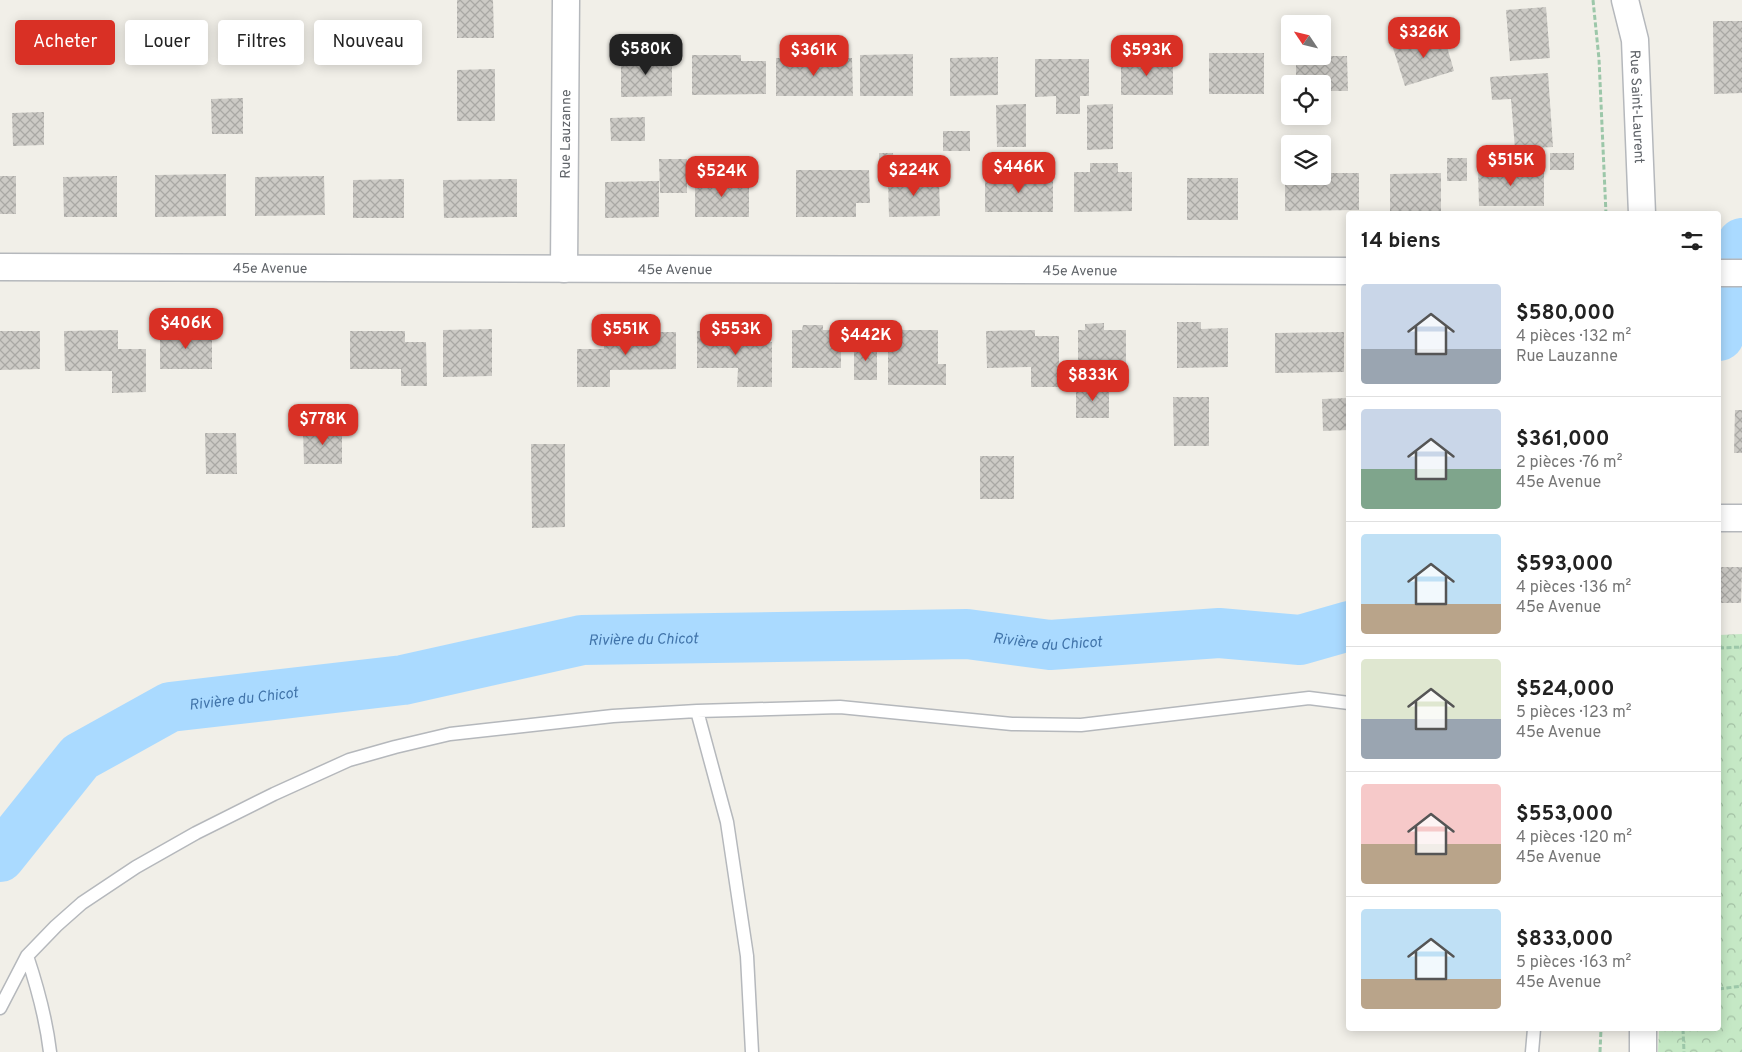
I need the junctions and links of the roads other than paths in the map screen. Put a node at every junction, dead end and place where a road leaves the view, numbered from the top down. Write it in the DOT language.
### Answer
graph roads {
  1 [pos="566,0"];
  2 [pos="1625,0"];
  3 [pos="1642,211"];
  4 [pos="0,267"];
  5 [pos="564,269"];
  6 [pos="1346,271"];
  7 [pos="1721,273"];
  8 [pos="1742,273"];
  9 [pos="1721,518"];
  10 [pos="1742,518"];
  11 [pos="1346,702"];
  12 [pos="697,711"];
  13 [pos="27,956"];
  14 [pos="0,1008"];
  15 [pos="1534,1031"];
  16 [pos="1643,1031"];
  17 [pos="50,1052"];
  18 [pos="752,1052"];
  19 [pos="1532,1052"];
  20 [pos="1643,1052"];
  1 -- 5 [label="street, Rue Lauzanne"];
  2 -- 3 [label="street, Rue Saint-Laurent"];
  4 -- 5 [label="street, 45e Avenue"];
  5 -- 6 [label="street, 45e Avenue"];
  7 -- 8 [label="street"];
  9 -- 10 [label="street"];
  11 -- 12 [label="lane"];
  12 -- 13 [label="lane"];
  12 -- 18 [label="lane"];
  13 -- 14 [label="lane"];
  13 -- 17 [label="lane"];
  15 -- 19 [label="lane"];
  16 -- 20 [label="street"];
}
